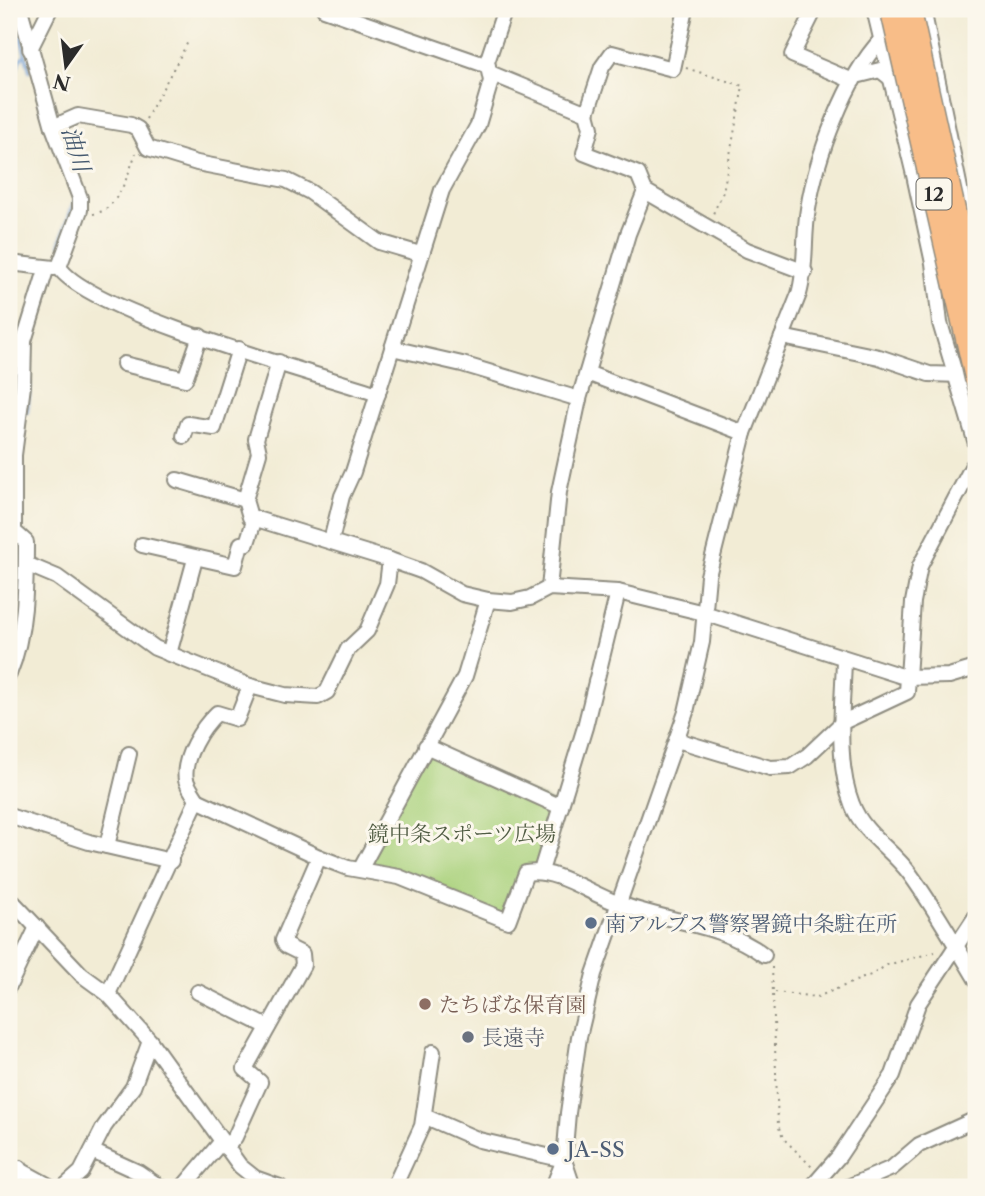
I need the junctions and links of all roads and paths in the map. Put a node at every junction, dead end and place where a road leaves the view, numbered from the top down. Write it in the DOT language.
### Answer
graph roads {
  1 [pos="17,9"];
  2 [pos="50,9"];
  3 [pos="324,9"];
  4 [pos="505,9"];
  5 [pos="686,9"];
  6 [pos="815,9"];
  7 [pos="874,9"];
  8 [pos="891,9"];
  9 [pos="920,9"];
  10 [pos="883,37"];
  11 [pos="189,40"];
  12 [pos="30,49"];
  13 [pos="674,65"];
  14 [pos="489,69"];
  15 [pos="854,78"];
  16 [pos="894,81"];
  17 [pos="587,113"];
  18 [pos="53,127"];
  19 [pos="138,129"];
  20 [pos="144,144"];
  21 [pos="645,191"];
  22 [pos="80,209"];
  23 [pos="707,227"];
  24 [pos="420,254"];
  25 [pos="9,263"];
  26 [pos="976,267"];
  27 [pos="52,268"];
  28 [pos="805,272"];
  29 [pos="976,307"];
  30 [pos="200,336"];
  31 [pos="782,337"];
  32 [pos="392,348"];
  33 [pos="239,349"];
  34 [pos="279,362"];
  35 [pos="124,364"];
  36 [pos="587,373"];
  37 [pos="976,373"];
  38 [pos="954,375"];
  39 [pos="976,380"];
  40 [pos="378,394"];
  41 [pos="579,399"];
  42 [pos="744,433"];
  43 [pos="184,436"];
  44 [pos="976,444"];
  45 [pos="976,464"];
  46 [pos="177,480"];
  47 [pos="246,500"];
  48 [pos="255,518"];
  49 [pos="12,528"];
  50 [pos="331,541"];
  51 [pos="142,545"];
  52 [pos="195,559"];
  53 [pos="390,560"];
  54 [pos="26,564"];
  55 [pos="549,588"];
  56 [pos="618,592"];
  57 [pos="488,600"];
  58 [pos="704,613"];
  59 [pos="169,653"];
  60 [pos="844,659"];
  61 [pos="976,668"];
  62 [pos="9,674"];
  63 [pos="905,677"];
  64 [pos="250,685"];
  65 [pos="843,722"];
  66 [pos="677,740"];
  67 [pos="426,746"];
  68 [pos="129,754"];
  69 [pos="197,800"];
  70 [pos="561,807"];
  71 [pos="9,816"];
  72 [pos="107,846"];
  73 [pos="319,857"];
  74 [pos="172,861"];
  75 [pos="361,868"];
  76 [pos="541,871"];
  77 [pos="9,898"];
  78 [pos="619,904"];
  79 [pos="976,916"];
  80 [pos="37,927"];
  81 [pos="962,944"];
  82 [pos="764,955"];
  83 [pos="976,979"];
  84 [pos="9,986"];
  85 [pos="198,992"];
  86 [pos="774,992"];
  87 [pos="108,994"];
  88 [pos="268,1027"];
  89 [pos="150,1041"];
  90 [pos="433,1052"];
  91 [pos="424,1116"];
  92 [pos="976,1119"];
  93 [pos="224,1144"];
  94 [pos="92,1151"];
  95 [pos="564,1160"];
  96 [pos="15,1166"];
  97 [pos="816,1182"];
  98 [pos="253,1183"];
  99 [pos="11,1187"];
  100 [pos="51,1187"];
  101 [pos="64,1187"];
  102 [pos="160,1187"];
  103 [pos="183,1187"];
  104 [pos="280,1187"];
  105 [pos="394,1187"];
  106 [pos="553,1187"];
  107 [pos="573,1187"];
  108 [pos="848,1187"];
  1 -- 12 [label="street"];
  2 -- 12 [label="street"];
  3 -- 14 [label="street"];
  4 -- 14 [label="street"];
  5 -- 13 [label="street"];
  6 -- 15 [label="street"];
  7 -- 10 [label="street"];
  8 -- 39 [label="highway, 12, bridge"];
  9 -- 10 [label="street"];
  9 -- 26 [label="street"];
  9 -- 29 [label="highway, 12, bridge"];
  10 -- 15 [label="street"];
  10 -- 16 [label="street"];
  11 -- 19 [label="path"];
  12 -- 18 [label="street"];
  13 -- 17 [label="street"];
  13 -- 23 [label="path"];
  14 -- 17 [label="street"];
  14 -- 24 [label="street"];
  15 -- 16 [label="street"];
  15 -- 28 [label="street"];
  16 -- 38 [label="street"];
  17 -- 21 [label="street"];
  18 -- 19 [label="street"];
  18 -- 22 [label="street"];
  19 -- 20 [label="street"];
  20 -- 22 [label="path"];
  20 -- 24 [label="street"];
  21 -- 23 [label="street"];
  21 -- 36 [label="street"];
  22 -- 27 [label="street"];
  23 -- 28 [label="street"];
  24 -- 32 [label="street"];
  25 -- 27 [label="street"];
  27 -- 30 [label="street"];
  27 -- 49 [label="street"];
  28 -- 31 [label="street"];
  30 -- 33 [label="street"];
  30 -- 35 [label="street"];
  31 -- 38 [label="street"];
  31 -- 42 [label="street"];
  32 -- 40 [label="street"];
  32 -- 41 [label="street"];
  33 -- 34 [label="street"];
  33 -- 43 [label="street"];
  34 -- 40 [label="street"];
  34 -- 47 [label="street"];
  36 -- 41 [label="street"];
  36 -- 42 [label="street"];
  37 -- 38 [label="street"];
  38 -- 44 [label="street"];
  40 -- 50 [label="street"];
  41 -- 55 [label="street"];
  42 -- 58 [label="street"];
  45 -- 63 [label="street"];
  46 -- 47 [label="street"];
  47 -- 48 [label="street"];
  48 -- 50 [label="street"];
  48 -- 52 [label="street"];
  49 -- 54 [label="street"];
  50 -- 53 [label="street"];
  51 -- 52 [label="street"];
  52 -- 59 [label="street"];
  53 -- 57 [label="street"];
  53 -- 64 [label="street"];
  54 -- 59 [label="street"];
  54 -- 62 [label="street"];
  55 -- 56 [label="street"];
  55 -- 57 [label="street"];
  56 -- 58 [label="street"];
  56 -- 70 [label="street"];
  57 -- 67 [label="street"];
  58 -- 60 [label="street"];
  58 -- 66 [label="street"];
  59 -- 64 [label="street"];
  60 -- 63 [label="street"];
  60 -- 65 [label="street"];
  61 -- 63 [label="street"];
  63 -- 65 [label="street"];
  64 -- 69 [label="street"];
  65 -- 66 [label="street"];
  65 -- 81 [label="street"];
  66 -- 78 [label="street"];
  67 -- 70 [label="street"];
  67 -- 75 [label="street"];
  68 -- 72 [label="street"];
  69 -- 73 [label="street"];
  69 -- 74 [label="street"];
  70 -- 76 [label="street"];
  71 -- 72 [label="street"];
  72 -- 74 [label="street"];
  73 -- 75 [label="street"];
  73 -- 88 [label="street"];
  74 -- 87 [label="street"];
  75 -- 76 [label="street"];
  76 -- 78 [label="street"];
  77 -- 80 [label="street"];
  78 -- 82 [label="street"];
  78 -- 95 [label="street"];
  79 -- 81 [label="street"];
  80 -- 84 [label="street"];
  80 -- 87 [label="street"];
  81 -- 83 [label="street"];
  81 -- 86 [label="path"];
  81 -- 97 [label="street"];
  82 -- 86 [label="path"];
  85 -- 88 [label="street"];
  86 -- 97 [label="path"];
  87 -- 89 [label="street"];
  88 -- 93 [label="street"];
  89 -- 93 [label="street"];
  89 -- 94 [label="street"];
  90 -- 91 [label="street"];
  91 -- 95 [label="street"];
  91 -- 105 [label="street"];
  92 -- 108 [label="street"];
  93 -- 98 [label="street"];
  93 -- 103 [label="street"];
  94 -- 101 [label="street"];
  94 -- 102 [label="street"];
  95 -- 106 [label="street"];
  95 -- 107 [label="street"];
  96 -- 99 [label="street"];
  96 -- 100 [label="street"];
  98 -- 104 [label="street"];
}
